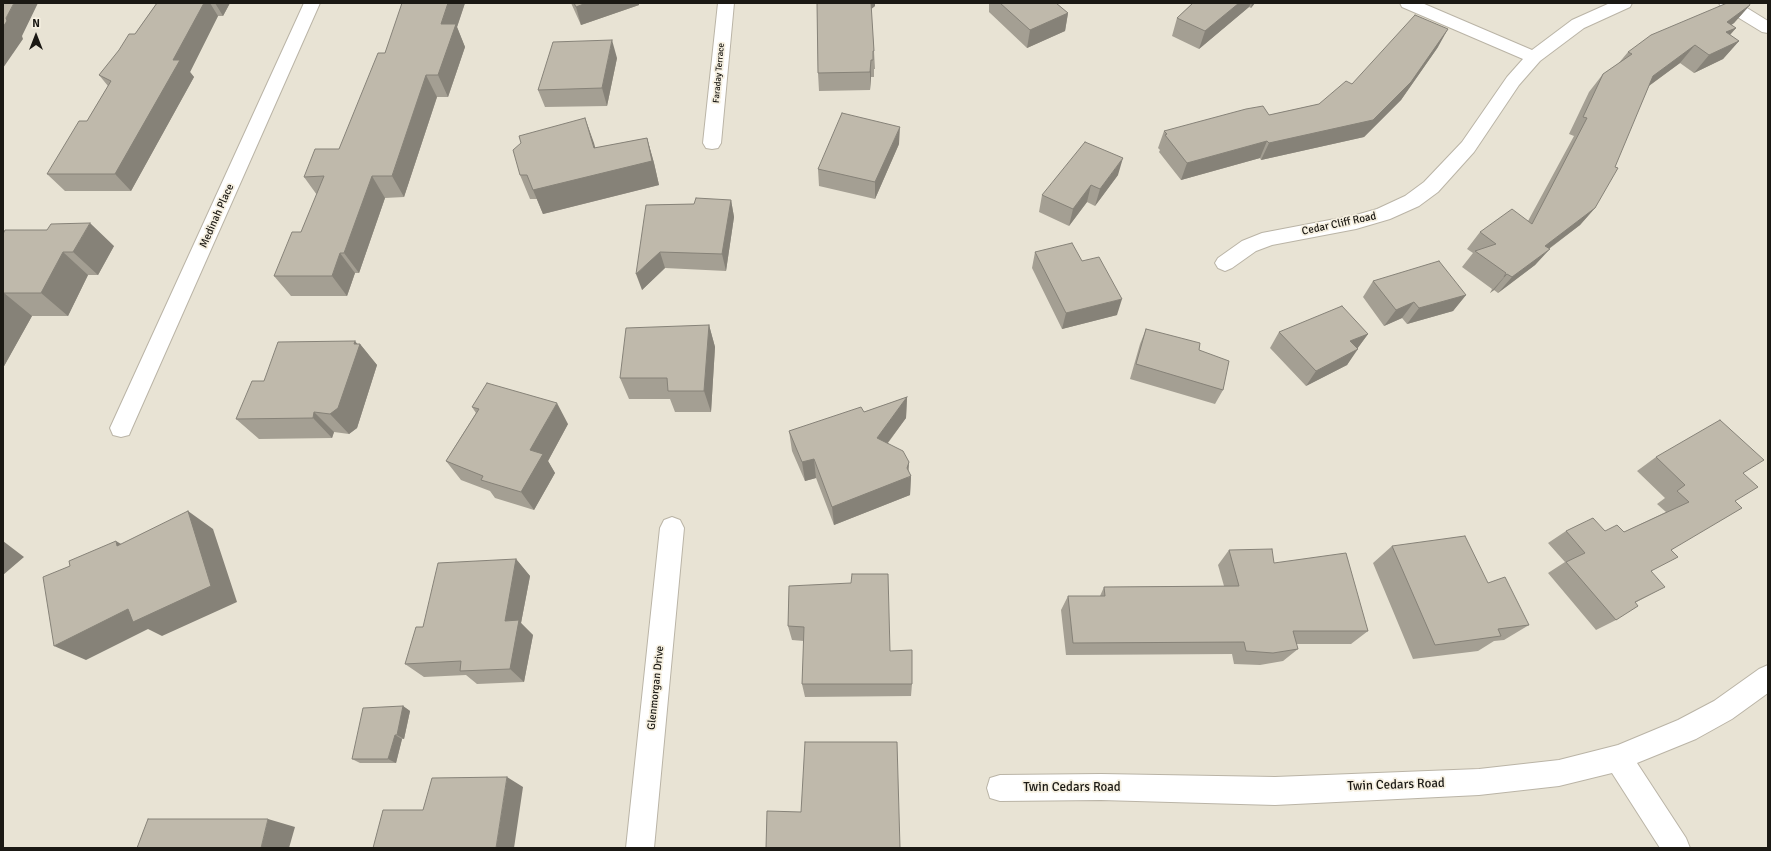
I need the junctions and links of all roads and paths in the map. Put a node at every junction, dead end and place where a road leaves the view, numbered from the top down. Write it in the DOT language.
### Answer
graph roads {
  1 [pos="312,3"];
  2 [pos="726,3"];
  3 [pos="1408,3"];
  4 [pos="1624,3"];
  5 [pos="1727,3"];
  6 [pos="1768,28"];
  7 [pos="1534,58"];
  8 [pos="712,143"];
  9 [pos="1225,264"];
  10 [pos="121,428"];
  11 [pos="672,528"];
  12 [pos="1768,678"];
  13 [pos="1618,758"];
  14 [pos="1000,788"];
  15 [pos="640,848"];
  16 [pos="1676,848"];
  1 -- 10 [label="street, Medinah Place"];
  2 -- 8 [label="street, Faraday Terrace"];
  3 -- 7 [label="street"];
  4 -- 7 [label="street, Cedar Cliff Road"];
  5 -- 6 [label="street"];
  7 -- 9 [label="street, Cedar Cliff Road"];
  11 -- 15 [label="street, Glenmorgan Drive"];
  12 -- 13 [label="street, Twin Cedars Road"];
  13 -- 14 [label="street, Twin Cedars Road"];
  13 -- 16 [label="street"];
}
